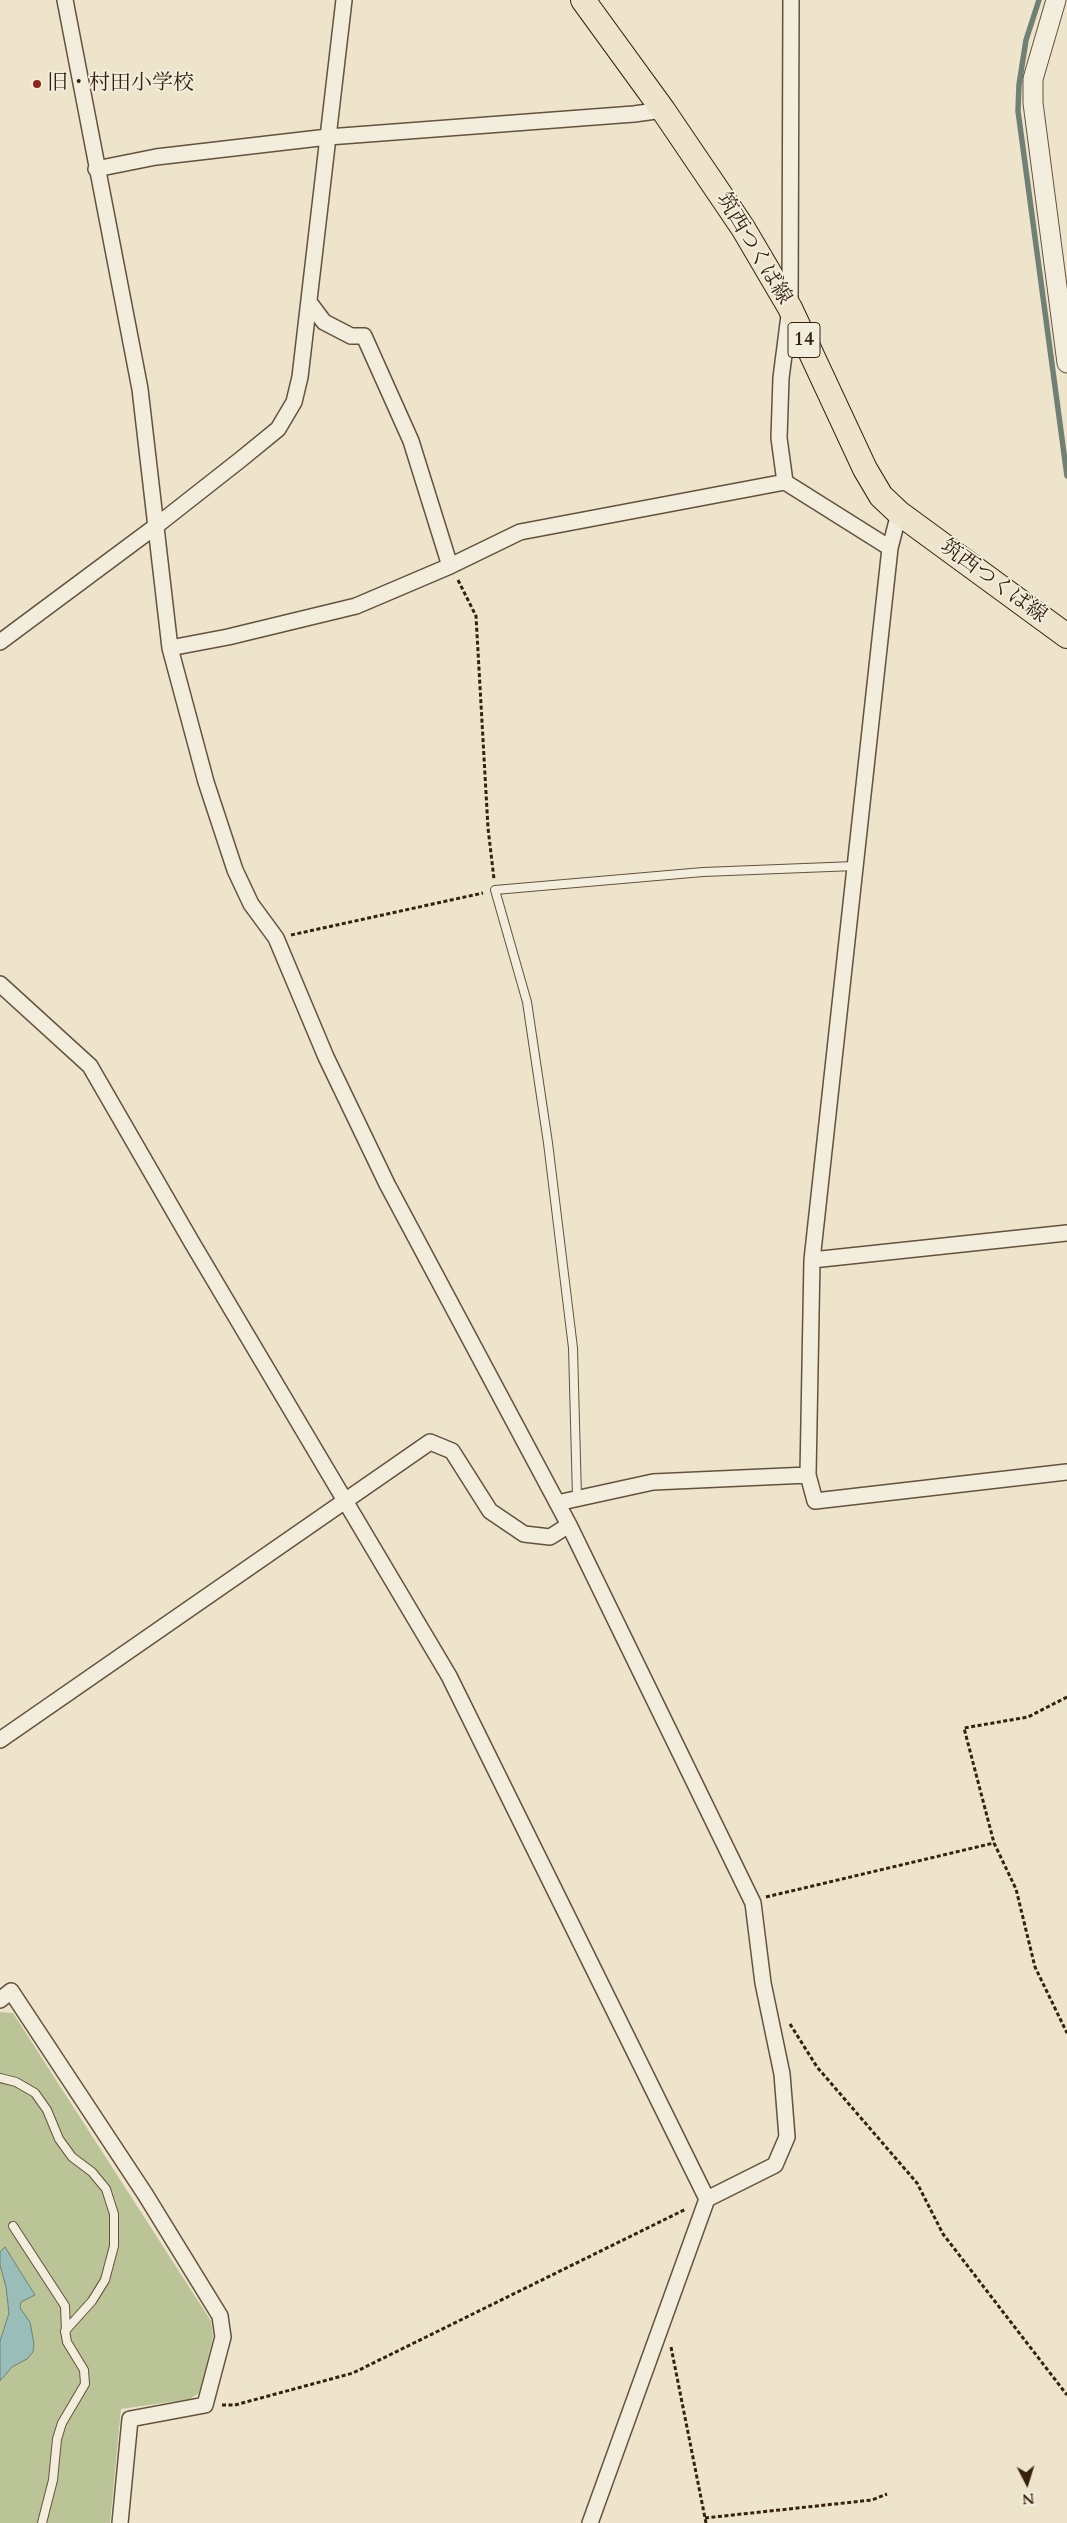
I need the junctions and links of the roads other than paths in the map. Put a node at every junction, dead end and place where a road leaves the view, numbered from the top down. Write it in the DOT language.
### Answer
graph roads {
  1 [pos="65,0"];
  2 [pos="344,0"];
  3 [pos="584,0"];
  4 [pos="791,0"];
  5 [pos="1056,0"];
  6 [pos="663,110"];
  7 [pos="328,138"];
  8 [pos="96,169"];
  9 [pos="309,302"];
  10 [pos="790,308"];
  11 [pos="1067,363"];
  12 [pos="785,482"];
  13 [pos="899,513"];
  14 [pos="156,526"];
  15 [pos="890,548"];
  16 [pos="450,566"];
  17 [pos="1067,636"];
  18 [pos="0,642"];
  19 [pos="170,648"];
  20 [pos="855,866"];
  21 [pos="0,984"];
  22 [pos="1067,1233"];
  23 [pos="812,1260"];
  24 [pos="1067,1472"];
  25 [pos="808,1475"];
  26 [pos="577,1497"];
  27 [pos="346,1499"];
  28 [pos="557,1503"];
  29 [pos="569,1525"];
  30 [pos="0,1740"];
  31 [pos="0,2000"];
  32 [pos="0,2078"];
  33 [pos="707,2199"];
  34 [pos="13,2226"];
  35 [pos="66,2331"];
  36 [pos="42,2523"];
  37 [pos="120,2523"];
  38 [pos="590,2523"];
  1 -- 8 [label="street"];
  2 -- 7 [label="street"];
  3 -- 6 [label="main road, 筑西つくば線 / 14"];
  4 -- 10 [label="street"];
  5 -- 11 [label="street"];
  6 -- 7 [label="street"];
  6 -- 10 [label="main road, 筑西つくば線 / 14"];
  7 -- 8 [label="street"];
  7 -- 9 [label="street"];
  8 -- 14 [label="street"];
  9 -- 14 [label="street"];
  9 -- 16 [label="street"];
  10 -- 12 [label="street"];
  10 -- 13 [label="main road, 筑西つくば線 / 14"];
  12 -- 15 [label="street"];
  12 -- 16 [label="street"];
  13 -- 15 [label="street"];
  13 -- 17 [label="main road, 筑西つくば線 / 14"];
  14 -- 18 [label="street"];
  14 -- 19 [label="street"];
  15 -- 20 [label="street"];
  16 -- 19 [label="street"];
  19 -- 28 [label="street"];
  20 -- 23 [label="street"];
  20 -- 26 [label="lane"];
  21 -- 27 [label="street"];
  22 -- 23 [label="street"];
  23 -- 25 [label="street"];
  24 -- 25 [label="street"];
  25 -- 26 [label="street"];
  26 -- 28 [label="street"];
  27 -- 29 [label="street"];
  27 -- 30 [label="street"];
  27 -- 33 [label="street"];
  28 -- 29 [label="street"];
  29 -- 33 [label="street"];
  31 -- 37 [label="street"];
  32 -- 35 [label="lane"];
  33 -- 38 [label="street"];
  34 -- 35 [label="lane"];
  35 -- 36 [label="lane"];
}
